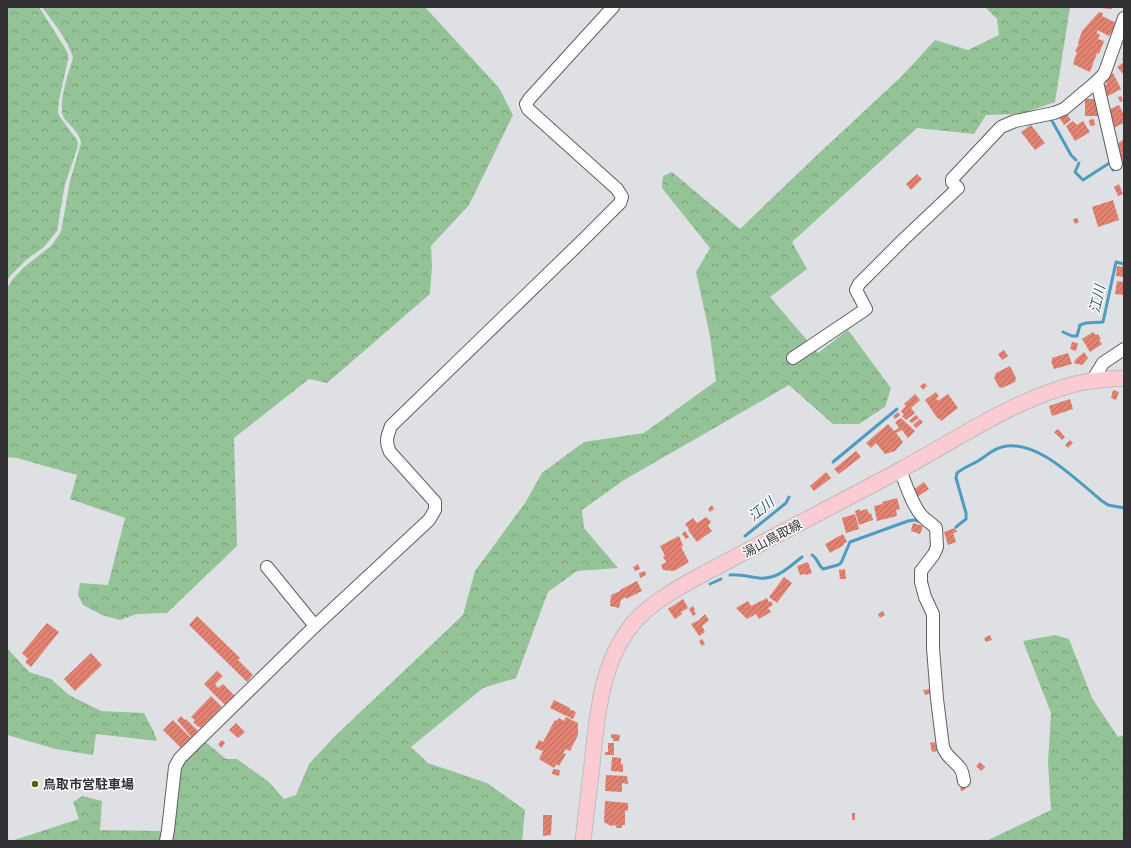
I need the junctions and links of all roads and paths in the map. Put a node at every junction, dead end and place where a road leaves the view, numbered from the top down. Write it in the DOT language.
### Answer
graph roads {
  1 [pos="613,7"];
  2 [pos="1124,18"];
  3 [pos="1096,82"];
  4 [pos="1116,164"];
  5 [pos="1124,349"];
  6 [pos="793,358"];
  7 [pos="1124,378"];
  8 [pos="1092,381"];
  9 [pos="900,470"];
  10 [pos="267,567"];
  11 [pos="315,626"];
  12 [pos="964,781"];
  13 [pos="166,841"];
  14 [pos="583,841"];
  1 -- 11 [label="street"];
  2 -- 3 [label="street"];
  3 -- 4 [label="street"];
  3 -- 6 [label="street"];
  5 -- 8 [label="street"];
  7 -- 8 [label="main road, 湯山鳥取線"];
  8 -- 9 [label="main road, 湯山鳥取線"];
  9 -- 12 [label="street"];
  9 -- 14 [label="main road, 湯山鳥取線"];
  10 -- 11 [label="street"];
  11 -- 13 [label="street"];
}
